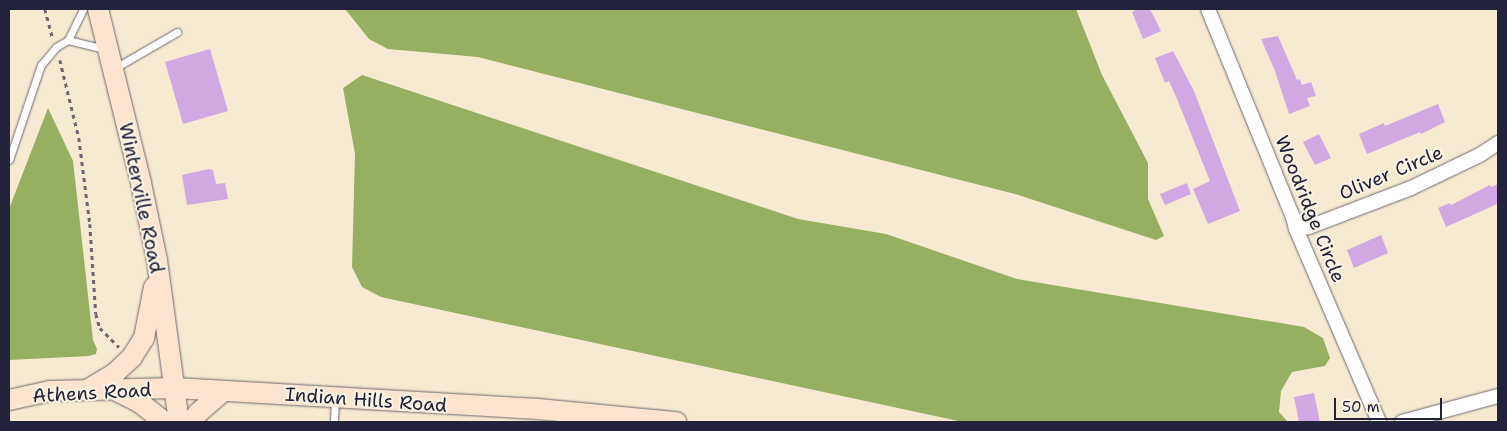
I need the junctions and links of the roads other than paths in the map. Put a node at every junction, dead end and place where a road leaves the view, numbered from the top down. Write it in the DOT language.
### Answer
graph roads {
  1 [pos="83,9"];
  2 [pos="98,9"];
  3 [pos="1208,9"];
  4 [pos="177,32"];
  5 [pos="68,40"];
  6 [pos="111,60"];
  7 [pos="1498,143"];
  8 [pos="11,144"];
  9 [pos="9,160"];
  10 [pos="1296,229"];
  11 [pos="157,260"];
  12 [pos="175,388"];
  13 [pos="115,390"];
  14 [pos="86,391"];
  15 [pos="223,391"];
  16 [pos="1498,396"];
  17 [pos="335,398"];
  18 [pos="9,400"];
  19 [pos="482,415"];
  20 [pos="165,422"];
  21 [pos="179,422"];
  22 [pos="192,422"];
  23 [pos="334,422"];
  24 [pos="676,422"];
  25 [pos="1380,422"];
  26 [pos="1402,422"];
  1 -- 5 [label="lane"];
  2 -- 6 [label="street, Winterville Road"];
  3 -- 10 [label="street, Woodridge Circle"];
  4 -- 6 [label="lane"];
  5 -- 6 [label="lane"];
  5 -- 8 [label="lane"];
  6 -- 11 [label="street, Winterville Road"];
  7 -- 10 [label="street, Oliver Circle"];
  8 -- 9 [label="lane"];
  10 -- 25 [label="street, Woodridge Circle"];
  11 -- 12 [label="street, Winterville Road"];
  11 -- 14 [label="street"];
  12 -- 13 [label="street, Athens Road"];
  12 -- 15 [label="street, Indian Hills Road"];
  12 -- 21 [label="street, Winterville Road"];
  13 -- 14 [label="street, Athens Road"];
  13 -- 20 [label="street"];
  14 -- 18 [label="street, Athens Road"];
  15 -- 17 [label="street, Indian Hills Road"];
  15 -- 22 [label="street"];
  16 -- 26 [label="street"];
  17 -- 19 [label="street, Indian Hills Road"];
  17 -- 23 [label="lane"];
  19 -- 24 [label="street, Indian Hills Road"];
}
